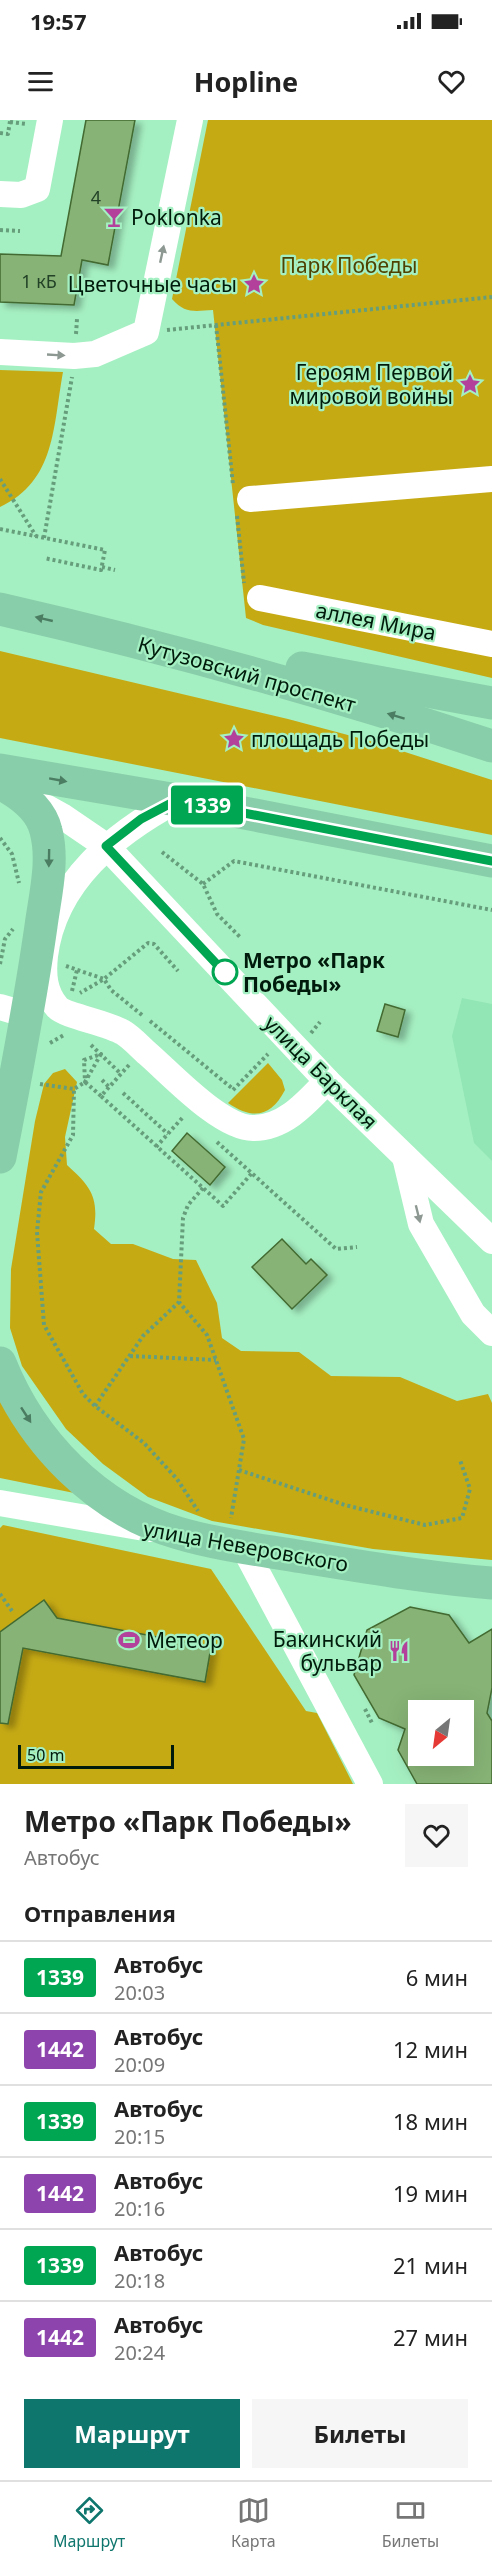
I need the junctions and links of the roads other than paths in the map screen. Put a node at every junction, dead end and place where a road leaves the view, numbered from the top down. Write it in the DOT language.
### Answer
graph roads {
  1 [pos="50,120"];
  2 [pos="190,120"];
  3 [pos="0,194"];
  4 [pos="0,352"];
  5 [pos="492,479"];
  6 [pos="240,499"];
  7 [pos="252,592"];
  8 [pos="0,609"];
  9 [pos="89,630"];
  10 [pos="492,644"];
  11 [pos="492,703"];
  12 [pos="492,746"];
  13 [pos="5,781"];
  14 [pos="177,800"];
  15 [pos="106,846"];
  16 [pos="492,861"];
  17 [pos="14,1011"];
  18 [pos="62,1019"];
  19 [pos="37,1057"];
  20 [pos="327,1080"];
  21 [pos="0,1157"];
  22 [pos="405,1157"];
  23 [pos="492,1241"];
  24 [pos="492,1334"];
  25 [pos="0,1363"];
  26 [pos="0,1503"];
  27 [pos="190,1524"];
  28 [pos="235,1528"];
  29 [pos="492,1583"];
  30 [pos="370,1784"];
  1 -- 3 [label="street"];
  4 -- 2 [label="street, one-way"];
  5 -- 6 [label="street"];
  7 -- 10 [label="street, аллея Мира"];
  9 -- 8 [label="main road, Кутузовский проспект, one-way"];
  9 -- 11 [label="main road"];
  12 -- 9 [label="main road, Кутузовский проспект, one-way"];
  13 -- 14 [label="main road, one-way"];
  13 -- 15 [label="street, улица Барклая"];
  13 -- 17 [label="main road, one-way"];
  14 -- 15 [label="street"];
  14 -- 16 [label="main road"];
  15 -- 18 [label="street"];
  15 -- 20 [label="street, улица Барклая"];
  17 -- 19 [label="main road"];
  18 -- 19 [label="street"];
  18 -- 20 [label="street"];
  19 -- 21 [label="main road"];
  20 -- 22 [label="street, улица Барклая"];
  22 -- 23 [label="street, улица Барклая"];
  22 -- 24 [label="street, one-way"];
  25 -- 27 [label="main road, one-way"];
  26 -- 27 [label="street, улица Неверовского"];
  27 -- 28 [label="main road, улица Неверовского"];
  28 -- 29 [label="main road, улица Неверовского"];
  28 -- 30 [label="street"];
}
